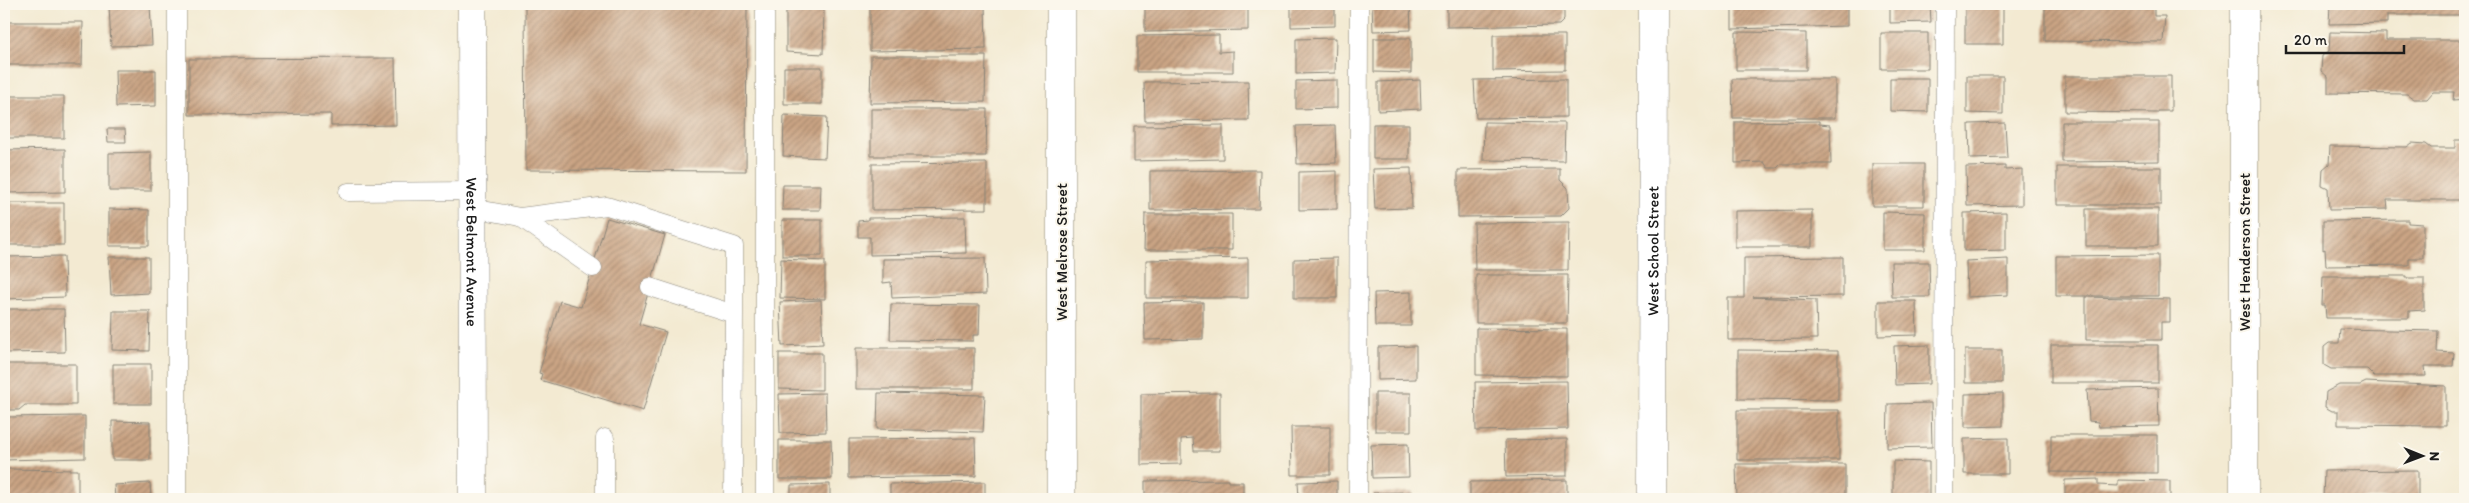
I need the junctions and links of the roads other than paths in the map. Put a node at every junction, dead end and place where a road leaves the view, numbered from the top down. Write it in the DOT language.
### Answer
graph roads {
  1 [pos="177,4"];
  2 [pos="472,4"];
  3 [pos="765,4"];
  4 [pos="1061,4"];
  5 [pos="1359,4"];
  6 [pos="1653,4"];
  7 [pos="1945,4"];
  8 [pos="2244,4"];
  9 [pos="348,192"];
  10 [pos="472,199"];
  11 [pos="520,217"];
  12 [pos="593,268"];
  13 [pos="650,287"];
  14 [pos="734,314"];
  15 [pos="605,438"];
  16 [pos="177,499"];
  17 [pos="473,499"];
  18 [pos="605,499"];
  19 [pos="732,499"];
  20 [pos="765,499"];
  21 [pos="1061,499"];
  22 [pos="1358,499"];
  23 [pos="1652,499"];
  24 [pos="1944,499"];
  25 [pos="2244,499"];
  1 -- 16 [label="lane"];
  2 -- 10 [label="street, West Belmont Avenue"];
  3 -- 20 [label="lane"];
  4 -- 21 [label="street, West Melrose Street"];
  5 -- 22 [label="lane"];
  6 -- 23 [label="street, West School Street"];
  7 -- 24 [label="lane"];
  8 -- 25 [label="street, West Henderson Street"];
  9 -- 10 [label="lane"];
  10 -- 11 [label="lane"];
  10 -- 17 [label="street, West Belmont Avenue"];
  11 -- 12 [label="lane"];
  11 -- 14 [label="lane"];
  13 -- 14 [label="lane"];
  14 -- 19 [label="lane"];
  15 -- 18 [label="lane"];
}
